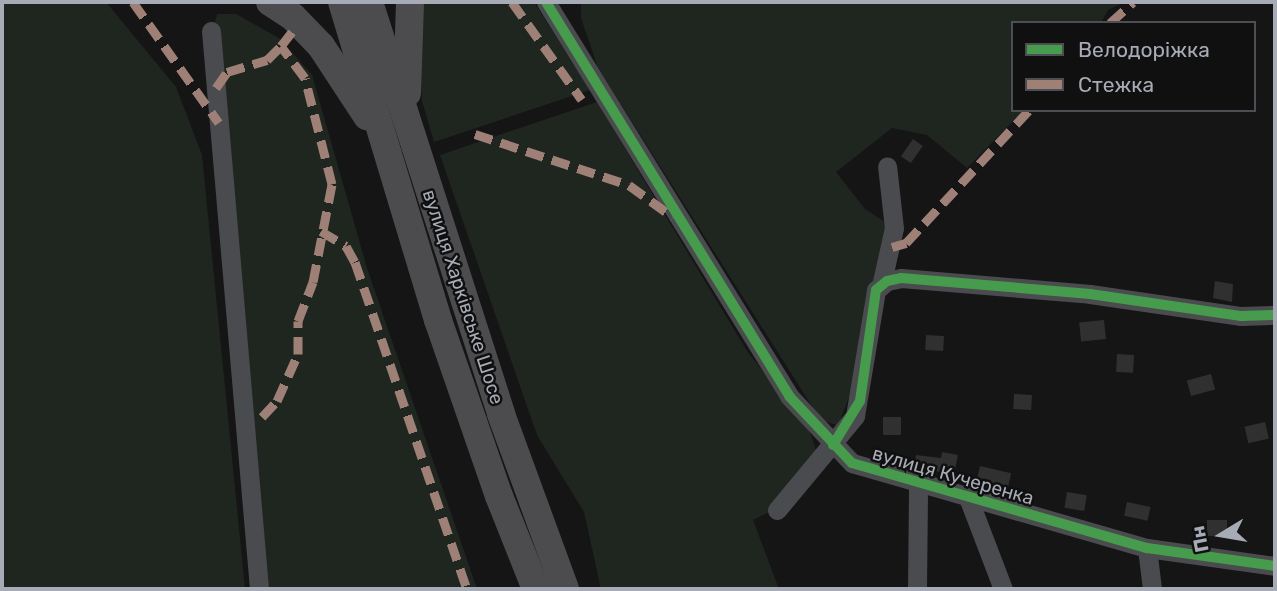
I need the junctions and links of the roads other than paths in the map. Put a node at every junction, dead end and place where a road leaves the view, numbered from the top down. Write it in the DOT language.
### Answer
graph roads {
  1 [pos="270,2"];
  2 [pos="342,2"];
  3 [pos="369,2"];
  4 [pos="410,2"];
  5 [pos="546,2"];
  6 [pos="211,31"];
  7 [pos="407,124"];
  8 [pos="887,166"];
  9 [pos="411,231"];
  10 [pos="881,286"];
  11 [pos="1275,315"];
  12 [pos="833,445"];
  13 [pos="918,485"];
  14 [pos="969,500"];
  15 [pos="777,510"];
  16 [pos="1147,548"];
  17 [pos="1275,566"];
  18 [pos="259,589"];
  19 [pos="536,589"];
  20 [pos="565,589"];
  21 [pos="916,589"];
  22 [pos="1003,589"];
  23 [pos="1152,589"];
  1 -- 9 [label="highway"];
  2 -- 9 [label="highway, вулиця Харківське Шосе"];
  3 -- 7 [label="highway, вулиця Харківське Шосе"];
  4 -- 7 [label="highway"];
  5 -- 12 [label="street, вулиця Кучеренка"];
  6 -- 18 [label="street"];
  7 -- 20 [label="highway, вулиця Харківське Шосе"];
  8 -- 10 [label="street"];
  9 -- 19 [label="highway, вулиця Харківське Шосе"];
  10 -- 11 [label="street"];
  10 -- 12 [label="street"];
  12 -- 13 [label="street, вулиця Кучеренка"];
  12 -- 15 [label="street"];
  13 -- 14 [label="street, вулиця Кучеренка"];
  13 -- 21 [label="street"];
  14 -- 16 [label="street, вулиця Кучеренка"];
  14 -- 22 [label="street"];
  16 -- 17 [label="street, вулиця Кучеренка"];
  16 -- 23 [label="street"];
}
